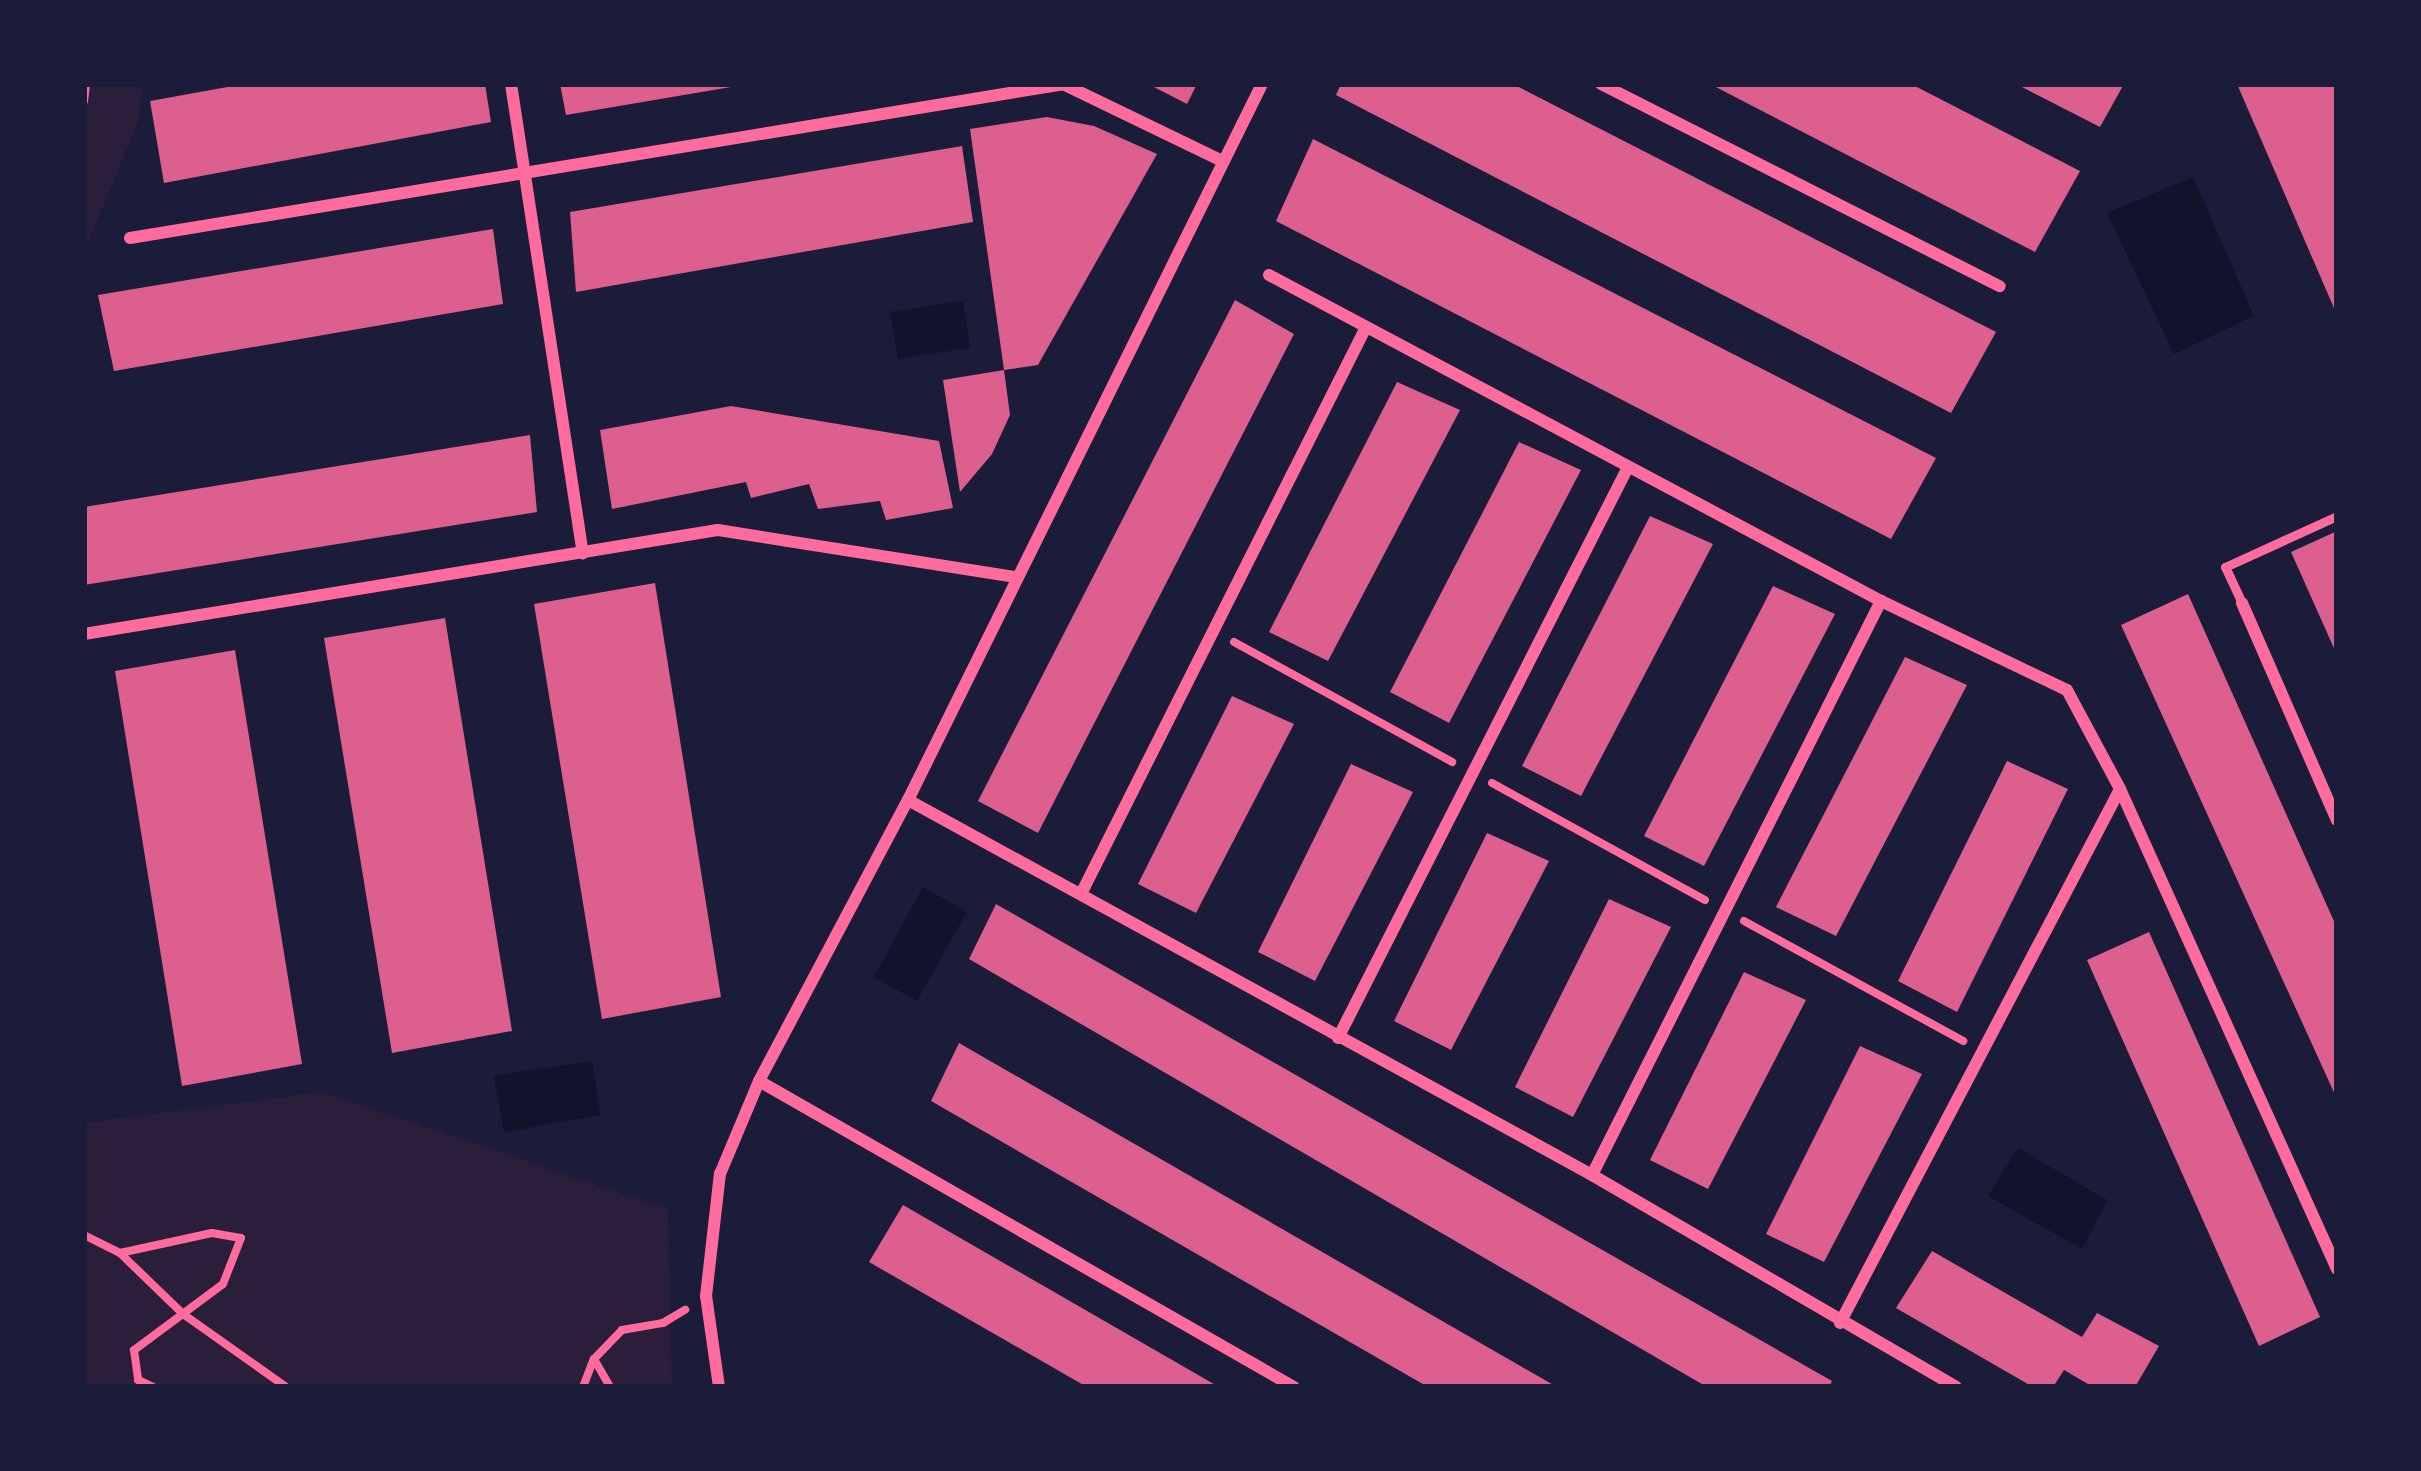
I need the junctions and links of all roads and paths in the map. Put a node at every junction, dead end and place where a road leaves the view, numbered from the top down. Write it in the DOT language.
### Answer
graph roads {
  1 [pos="86,84"];
  2 [pos="511,84"];
  3 [pos="1063,84"];
  4 [pos="1262,84"];
  5 [pos="1600,84"];
  6 [pos="84,101"];
  7 [pos="1220,160"];
  8 [pos="524,169"];
  9 [pos="130,238"];
  10 [pos="1269,274"];
  11 [pos="2000,286"];
  12 [pos="1366,328"];
  13 [pos="1628,467"];
  14 [pos="2337,516"];
  15 [pos="583,554"];
  16 [pos="1014,577"];
  17 [pos="1881,601"];
  18 [pos="2242,603"];
  19 [pos="1211,630"];
  20 [pos="84,634"];
  21 [pos="1471,772"];
  22 [pos="2120,789"];
  23 [pos="908,800"];
  24 [pos="2337,820"];
  25 [pos="1082,892"];
  26 [pos="1724,910"];
  27 [pos="1338,1038"];
  28 [pos="1980,1050"];
  29 [pos="759,1081"];
  30 [pos="1592,1175"];
  31 [pos="84,1235"];
  32 [pos="120,1253"];
  33 [pos="2337,1269"];
  34 [pos="706,1296"];
  35 [pos="183,1314"];
  36 [pos="1840,1323"];
  37 [pos="594,1359"];
  38 [pos="1930,1373"];
  39 [pos="153,1387"];
  40 [pos="286,1387"];
  41 [pos="583,1387"];
  42 [pos="610,1387"];
  43 [pos="719,1387"];
  44 [pos="1294,1387"];
  45 [pos="1938,1387"];
  46 [pos="1955,1387"];
  1 -- 6 [label="path"];
  2 -- 8 [label="street"];
  3 -- 7 [label="street"];
  3 -- 8 [label="street"];
  4 -- 7 [label="street"];
  5 -- 11 [label="street"];
  7 -- 16 [label="street"];
  8 -- 9 [label="street"];
  8 -- 15 [label="street"];
  10 -- 12 [label="street"];
  12 -- 13 [label="street"];
  12 -- 19 [label="street"];
  13 -- 17 [label="street"];
  13 -- 21 [label="street"];
  14 -- 18 [label="lane"];
  15 -- 16 [label="street"];
  15 -- 20 [label="street"];
  16 -- 23 [label="street"];
  17 -- 22 [label="street"];
  17 -- 26 [label="street"];
  18 -- 24 [label="street"];
  19 -- 21 [label="path"];
  19 -- 25 [label="street"];
  21 -- 26 [label="path"];
  21 -- 27 [label="street"];
  22 -- 28 [label="street"];
  22 -- 33 [label="street"];
  23 -- 25 [label="street"];
  23 -- 29 [label="street"];
  25 -- 27 [label="street"];
  26 -- 28 [label="path"];
  26 -- 30 [label="street"];
  27 -- 30 [label="street"];
  28 -- 36 [label="street"];
  29 -- 34 [label="street"];
  29 -- 44 [label="street"];
  30 -- 36 [label="street"];
  31 -- 32 [label="path"];
  32 -- 35 [label="path"];
  32 -- 35 [label="path"];
  34 -- 37 [label="path"];
  34 -- 43 [label="street"];
  35 -- 39 [label="path"];
  35 -- 40 [label="path"];
  36 -- 38 [label="street"];
  37 -- 41 [label="path"];
  37 -- 42 [label="path"];
  38 -- 45 [label="street"];
  38 -- 46 [label="street"];
}
